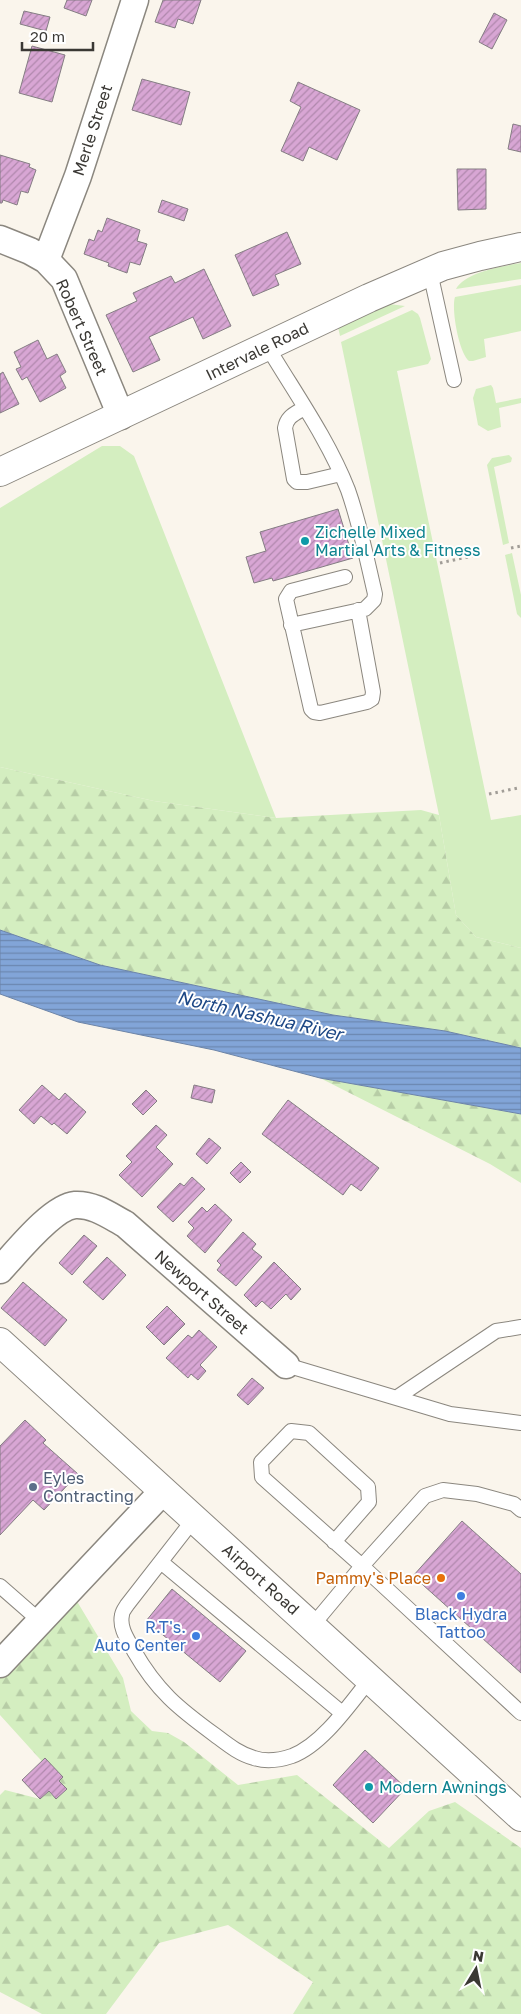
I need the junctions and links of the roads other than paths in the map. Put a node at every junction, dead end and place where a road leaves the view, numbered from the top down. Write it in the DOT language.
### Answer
graph roads {
  1 [pos="135,0"];
  2 [pos="0,239"];
  3 [pos="521,247"];
  4 [pos="46,260"];
  5 [pos="430,272"];
  6 [pos="266,346"];
  7 [pos="454,380"];
  8 [pos="304,408"];
  9 [pos="121,416"];
  10 [pos="0,472"];
  11 [pos="341,474"];
  12 [pos="346,577"];
  13 [pos="358,610"];
  14 [pos="291,625"];
  15 [pos="0,1270"];
  16 [pos="521,1327"];
  17 [pos="0,1342"];
  18 [pos="286,1365"];
  19 [pos="396,1398"];
  20 [pos="521,1424"];
  21 [pos="163,1491"];
  22 [pos="521,1510"];
  23 [pos="194,1519"];
  24 [pos="334,1542"];
  25 [pos="161,1562"];
  26 [pos="362,1566"];
  27 [pos="0,1586"];
  28 [pos="40,1621"];
  29 [pos="312,1626"];
  30 [pos="0,1664"];
  31 [pos="370,1679"];
  32 [pos="342,1713"];
  33 [pos="521,1714"];
  34 [pos="521,1817"];
  1 -- 4 [label="street, Merle Street"];
  2 -- 4 [label="street, Robert Street"];
  3 -- 5 [label="main road, Intervale Road"];
  4 -- 9 [label="street, Robert Street"];
  5 -- 6 [label="main road, Intervale Road"];
  5 -- 7 [label="lane"];
  6 -- 8 [label="lane"];
  6 -- 9 [label="main road, Intervale Road"];
  8 -- 11 [label="lane"];
  8 -- 11 [label="lane"];
  9 -- 10 [label="main road, Intervale Road"];
  11 -- 13 [label="lane"];
  12 -- 14 [label="lane"];
  13 -- 14 [label="lane"];
  13 -- 14 [label="lane"];
  15 -- 18 [label="street, Newport Street"];
  16 -- 19 [label="lane"];
  17 -- 21 [label="main road, Airport Road"];
  18 -- 19 [label="lane"];
  19 -- 20 [label="lane"];
  21 -- 23 [label="main road, Airport Road"];
  21 -- 28 [label="street"];
  22 -- 26 [label="lane"];
  23 -- 25 [label="lane"];
  23 -- 29 [label="main road, Airport Road"];
  24 -- 24 [label="lane"];
  24 -- 26 [label="lane"];
  25 -- 32 [label="lane"];
  25 -- 32 [label="lane"];
  26 -- 29 [label="lane"];
  26 -- 33 [label="lane"];
  27 -- 28 [label="lane"];
  28 -- 30 [label="street"];
  29 -- 31 [label="main road, Airport Road"];
  31 -- 32 [label="lane"];
  31 -- 34 [label="main road, Airport Road"];
}
